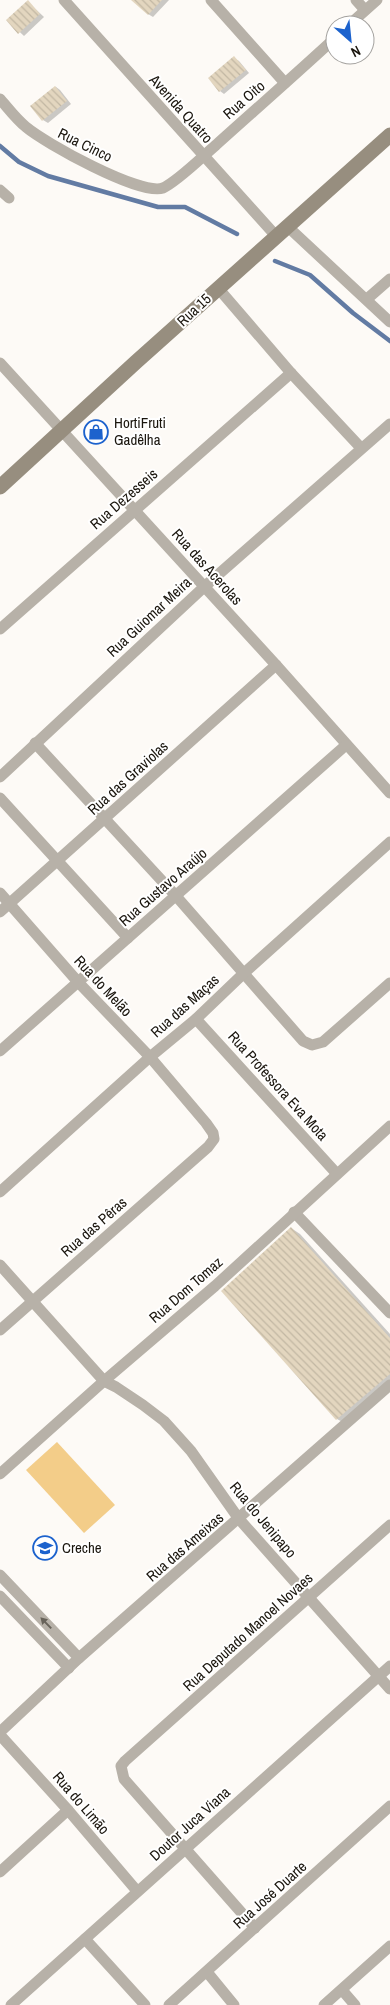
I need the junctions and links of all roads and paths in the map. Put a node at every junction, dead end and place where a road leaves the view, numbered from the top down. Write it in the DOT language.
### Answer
graph roads {
  1 [pos="64,0"];
  2 [pos="211,0"];
  3 [pos="356,0"];
  4 [pos="376,0"];
  5 [pos="365,10"];
  6 [pos="360,15"];
  7 [pos="325,47"];
  8 [pos="285,84"];
  9 [pos="0,99"];
  10 [pos="390,135"];
  11 [pos="203,156"];
  12 [pos="171,183"];
  13 [pos="282,231"];
  14 [pos="390,279"];
  15 [pos="218,288"];
  16 [pos="367,299"];
  17 [pos="390,322"];
  18 [pos="0,362"];
  19 [pos="291,372"];
  20 [pos="390,424"];
  21 [pos="62,432"];
  22 [pos="361,448"];
  23 [pos="0,487"];
  24 [pos="135,510"];
  25 [pos="204,587"];
  26 [pos="0,629"];
  27 [pos="276,665"];
  28 [pos="35,743"];
  29 [pos="346,745"];
  30 [pos="0,777"];
  31 [pos="390,793"];
  32 [pos="0,798"];
  33 [pos="105,819"];
  34 [pos="390,842"];
  35 [pos="59,861"];
  36 [pos="0,893"];
  37 [pos="176,896"];
  38 [pos="10,904"];
  39 [pos="0,912"];
  40 [pos="128,938"];
  41 [pos="243,974"];
  42 [pos="78,982"];
  43 [pos="390,983"];
  44 [pos="196,1019"];
  45 [pos="0,1051"];
  46 [pos="150,1057"];
  47 [pos="390,1126"];
  48 [pos="208,1147"];
  49 [pos="337,1174"];
  50 [pos="0,1192"];
  51 [pos="294,1212"];
  52 [pos="0,1265"];
  53 [pos="33,1301"];
  54 [pos="390,1313"];
  55 [pos="0,1330"];
  56 [pos="104,1381"];
  57 [pos="390,1385"];
  58 [pos="0,1474"];
  59 [pos="239,1519"];
  60 [pos="390,1525"];
  61 [pos="0,1575"];
  62 [pos="0,1596"];
  63 [pos="310,1597"];
  64 [pos="79,1658"];
  65 [pos="390,1666"];
  66 [pos="69,1668"];
  67 [pos="379,1677"];
  68 [pos="390,1689"];
  69 [pos="0,1734"];
  70 [pos="390,1806"];
  71 [pos="68,1810"];
  72 [pos="184,1849"];
  73 [pos="0,1872"];
  74 [pos="137,1891"];
  75 [pos="255,1928"];
  76 [pos="85,1939"];
  77 [pos="390,1946"];
  78 [pos="207,1972"];
  79 [pos="342,1990"];
  80 [pos="11,2005"];
  81 [pos="145,2005"];
  82 [pos="169,2005"];
  83 [pos="234,2005"];
  84 [pos="324,2005"];
  85 [pos="355,2005"];
  1 -- 11 [label="street, Avenida Quatro"];
  2 -- 8 [label="street"];
  3 -- 5 [label="street"];
  4 -- 5 [label="street"];
  5 -- 6 [label="street"];
  7 -- 8 [label="street, Rua Oito"];
  8 -- 11 [label="street, Rua Oito"];
  9 -- 12 [label="street, Rua Cinco"];
  10 -- 13 [label="main road, Rua 15"];
  11 -- 12 [label="street, Rua Oito"];
  11 -- 13 [label="street, Avenida Quatro"];
  13 -- 15 [label="main road, Rua 15"];
  13 -- 16 [label="street, Avenida Quatro"];
  14 -- 16 [label="street"];
  15 -- 19 [label="street"];
  15 -- 21 [label="main road, Rua 15"];
  16 -- 17 [label="street, Avenida Quatro"];
  18 -- 21 [label="street, Rua das Acerolas"];
  19 -- 22 [label="street"];
  19 -- 24 [label="street, Rua Dezesseis"];
  20 -- 22 [label="street, Rua Guiomar Meira"];
  21 -- 23 [label="main road, Rua 15"];
  21 -- 24 [label="street, Rua das Acerolas"];
  22 -- 25 [label="street, Rua Guiomar Meira"];
  24 -- 25 [label="street, Rua das Acerolas"];
  24 -- 26 [label="street, Rua Dezesseis"];
  25 -- 27 [label="street, Rua das Acerolas"];
  25 -- 28 [label="street, Rua Guiomar Meira"];
  27 -- 29 [label="street, Rua das Acerolas"];
  27 -- 33 [label="street, Rua das Graviolas"];
  28 -- 30 [label="street, Rua Guiomar Meira"];
  28 -- 33 [label="street"];
  29 -- 31 [label="street, Rua das Acerolas"];
  29 -- 37 [label="street, Rua Gustavo Araújo"];
  32 -- 35 [label="street"];
  33 -- 35 [label="street, Rua das Graviolas"];
  33 -- 37 [label="street"];
  34 -- 41 [label="street, Rua das Maças"];
  35 -- 38 [label="street, Rua das Graviolas"];
  35 -- 40 [label="street"];
  36 -- 38 [label="street, Rua do Melão"];
  37 -- 40 [label="street, Rua Gustavo Araújo"];
  37 -- 41 [label="street"];
  38 -- 39 [label="street, Rua das Graviolas"];
  38 -- 42 [label="street, Rua do Melão"];
  40 -- 42 [label="street, Rua Gustavo Araújo"];
  41 -- 43 [label="street"];
  41 -- 44 [label="street, Rua das Maças"];
  42 -- 45 [label="street, Rua Gustavo Araújo"];
  42 -- 46 [label="street, Rua do Melão"];
  44 -- 46 [label="street, Rua das Maças"];
  44 -- 49 [label="street, Rua Professora Eva Mota"];
  46 -- 48 [label="street, Rua do Melão"];
  46 -- 50 [label="street, Rua das Maças"];
  47 -- 49 [label="street, Rua Dom Tomaz"];
  48 -- 53 [label="street, Rua das Pêras"];
  49 -- 51 [label="street, Rua Dom Tomaz"];
  51 -- 54 [label="street"];
  51 -- 56 [label="street, Rua Dom Tomaz"];
  52 -- 53 [label="street, Rua do Jenipapo"];
  53 -- 55 [label="street, Rua das Pêras"];
  53 -- 56 [label="street, Rua do Jenipapo"];
  56 -- 58 [label="street, Rua Dom Tomaz"];
  56 -- 59 [label="street, Rua do Jenipapo"];
  57 -- 59 [label="street, Rua das Ameixas"];
  59 -- 63 [label="street, Rua do Jenipapo"];
  59 -- 64 [label="street, Rua das Ameixas"];
  60 -- 63 [label="street, Rua Deputado Manoel Novaes"];
  64 -- 61 [label="street, one-way"];
  62 -- 66 [label="street"];
  63 -- 67 [label="street, Rua do Jenipapo"];
  63 -- 72 [label="street, Rua Deputado Manoel Novaes"];
  64 -- 66 [label="street, Rua das Ameixas"];
  65 -- 67 [label="street, Doutor Juca Viana"];
  66 -- 69 [label="street, Rua das Ameixas"];
  67 -- 68 [label="street, Rua do Jenipapo"];
  67 -- 72 [label="street, Doutor Juca Viana"];
  69 -- 71 [label="street, Rua do Limão"];
  70 -- 75 [label="street, Rua José Duarte"];
  71 -- 73 [label="street"];
  71 -- 74 [label="street, Rua do Limão"];
  72 -- 74 [label="street, Doutor Juca Viana"];
  72 -- 75 [label="street"];
  74 -- 76 [label="street, Doutor Juca Viana"];
  75 -- 78 [label="street, Rua José Duarte"];
  76 -- 80 [label="street, Doutor Juca Viana"];
  76 -- 81 [label="street"];
  77 -- 79 [label="street"];
  78 -- 82 [label="street, Rua José Duarte"];
  78 -- 83 [label="street"];
  79 -- 84 [label="street"];
  79 -- 85 [label="street"];
}
